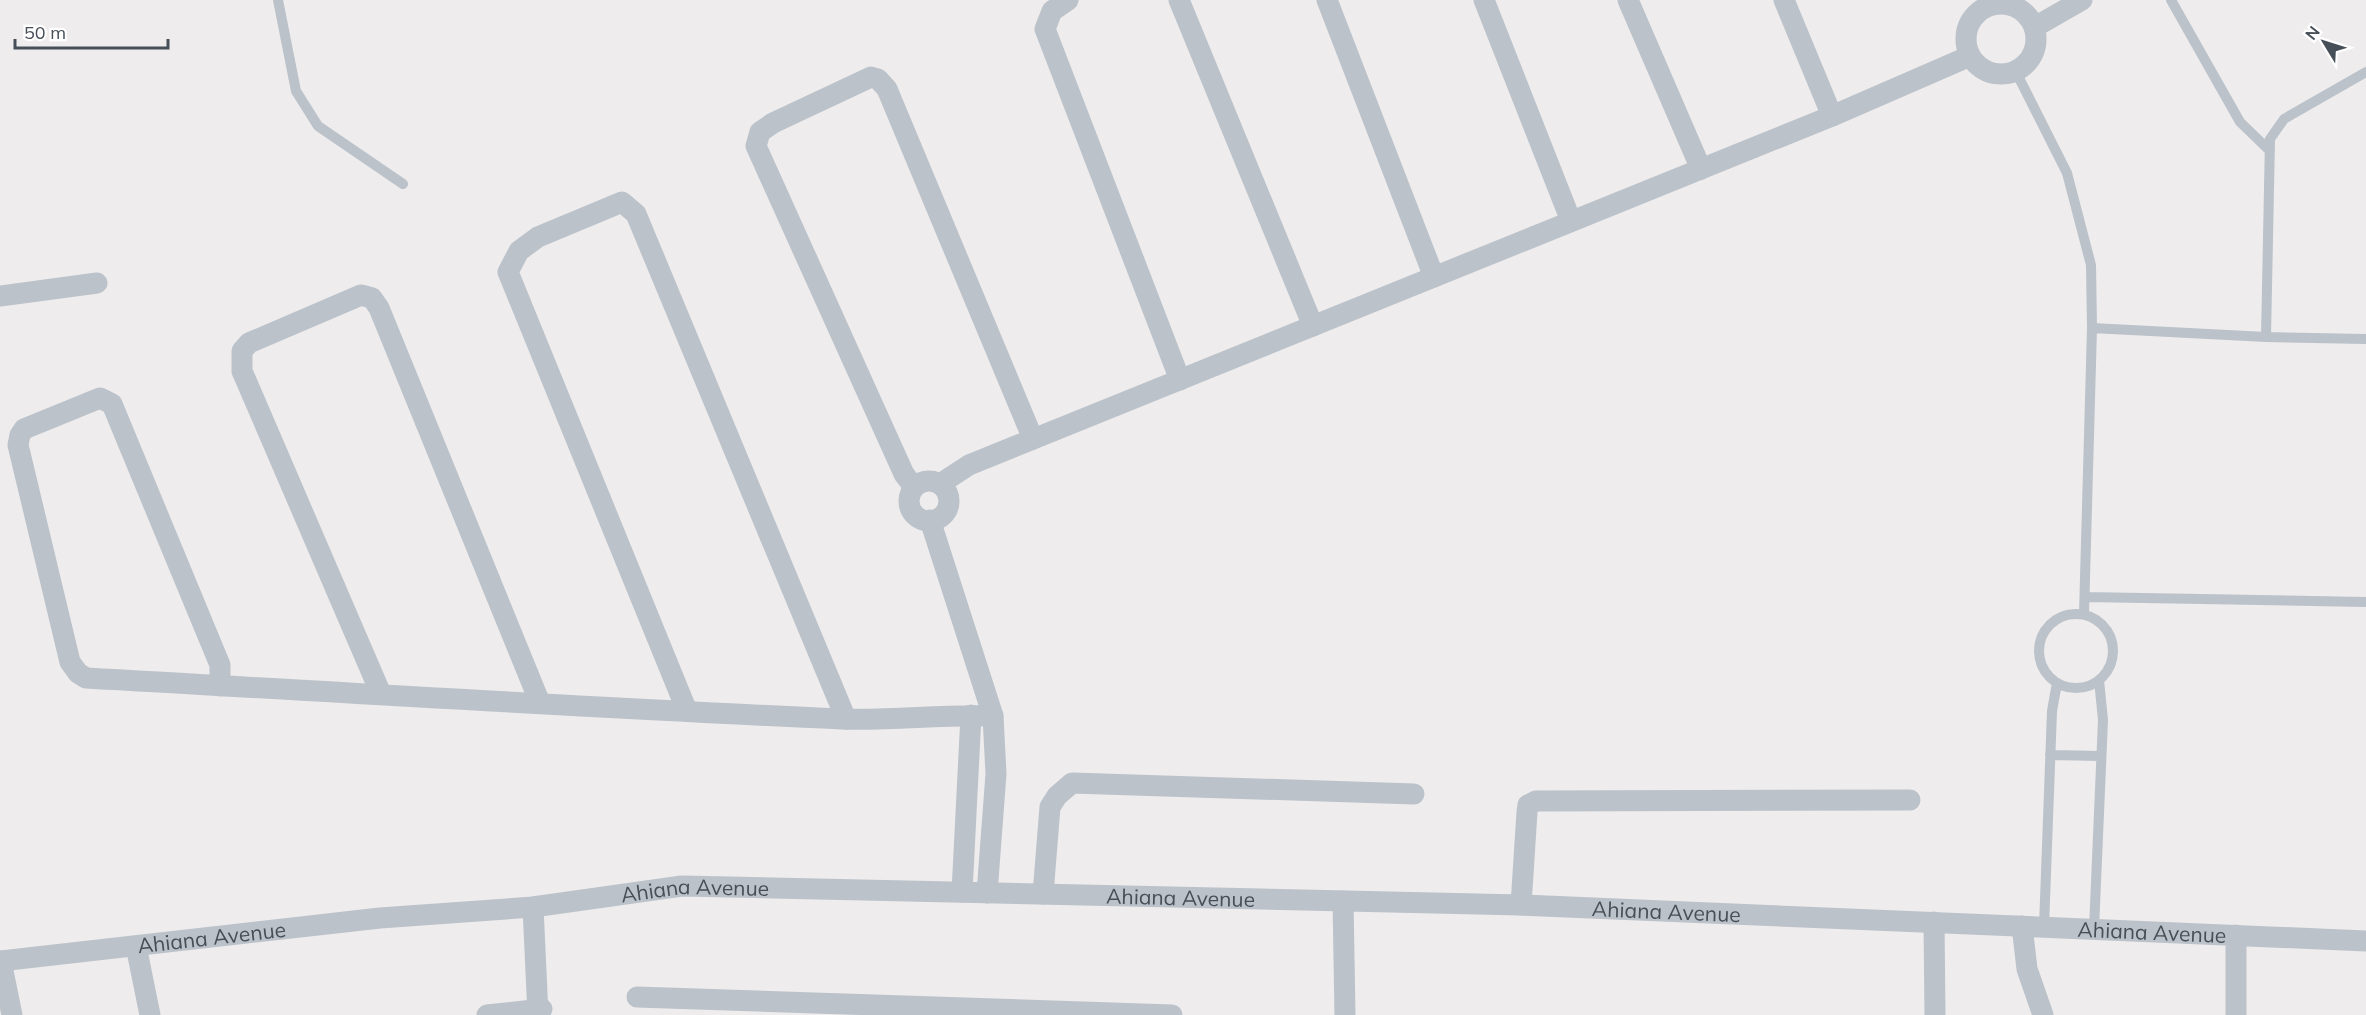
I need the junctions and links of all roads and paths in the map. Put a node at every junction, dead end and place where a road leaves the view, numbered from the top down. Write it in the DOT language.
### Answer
graph roads {
  1 [pos="278,0"];
  2 [pos="1068,0"];
  3 [pos="1179,0"];
  4 [pos="1327,0"];
  5 [pos="1484,0"];
  6 [pos="1628,0"];
  7 [pos="1784,0"];
  8 [pos="2082,0"];
  9 [pos="2171,0"];
  10 [pos="1980,5"];
  11 [pos="2035,27"];
  12 [pos="1970,56"];
  13 [pos="2016,72"];
  14 [pos="2366,72"];
  15 [pos="1832,116"];
  16 [pos="2270,151"];
  17 [pos="1701,169"];
  18 [pos="403,184"];
  19 [pos="1571,221"];
  20 [pos="1434,277"];
  21 [pos="96,283"];
  22 [pos="0,296"];
  23 [pos="1313,326"];
  24 [pos="2092,328"];
  25 [pos="2266,336"];
  26 [pos="2366,339"];
  27 [pos="1180,380"];
  28 [pos="1033,439"];
  29 [pos="940,484"];
  30 [pos="914,487"];
  31 [pos="930,520"];
  32 [pos="2085,597"];
  33 [pos="2366,602"];
  34 [pos="2085,614"];
  35 [pos="2099,680"];
  36 [pos="2057,683"];
  37 [pos="220,686"];
  38 [pos="381,694"];
  39 [pos="540,703"];
  40 [pos="687,711"];
  41 [pos="971,715"];
  42 [pos="993,716"];
  43 [pos="846,719"];
  44 [pos="2050,755"];
  45 [pos="2101,756"];
  46 [pos="1414,794"];
  47 [pos="1910,800"];
  48 [pos="962,892"];
  49 [pos="987,893"];
  50 [pos="1043,894"];
  51 [pos="1342,901"];
  52 [pos="1521,905"];
  53 [pos="533,907"];
  54 [pos="1934,922"];
  55 [pos="2022,926"];
  56 [pos="2044,927"];
  57 [pos="2094,929"];
  58 [pos="2236,935"];
  59 [pos="2366,941"];
  60 [pos="136,946"];
  61 [pos="0,961"];
  62 [pos="637,997"];
  63 [pos="539,1011"];
  64 [pos="12,1015"];
  65 [pos="150,1015"];
  66 [pos="487,1015"];
  67 [pos="1172,1015"];
  68 [pos="1345,1015"];
  69 [pos="1935,1015"];
  70 [pos="2043,1015"];
  71 [pos="2236,1015"];
  1 -- 18 [label="lane"];
  2 -- 27 [label="street"];
  3 -- 23 [label="street"];
  4 -- 20 [label="street"];
  5 -- 19 [label="street"];
  6 -- 17 [label="street"];
  7 -- 15 [label="street"];
  8 -- 11 [label="street"];
  9 -- 16 [label="lane"];
  10 -- 11 [label="street"];
  10 -- 12 [label="street"];
  11 -- 13 [label="street"];
  12 -- 13 [label="street"];
  12 -- 15 [label="street"];
  13 -- 24 [label="lane"];
  14 -- 16 [label="lane"];
  15 -- 17 [label="street"];
  16 -- 25 [label="lane"];
  17 -- 19 [label="street"];
  19 -- 20 [label="street"];
  20 -- 23 [label="street"];
  21 -- 22 [label="street"];
  23 -- 27 [label="street"];
  24 -- 25 [label="lane"];
  24 -- 32 [label="lane"];
  25 -- 26 [label="lane"];
  27 -- 28 [label="street"];
  28 -- 29 [label="street"];
  28 -- 30 [label="street"];
  29 -- 30 [label="street"];
  29 -- 31 [label="street"];
  30 -- 31 [label="street"];
  31 -- 42 [label="street"];
  32 -- 33 [label="lane"];
  32 -- 34 [label="lane"];
  34 -- 35 [label="lane"];
  34 -- 36 [label="lane"];
  35 -- 36 [label="lane"];
  35 -- 45 [label="lane"];
  36 -- 44 [label="lane"];
  37 -- 37 [label="street"];
  37 -- 38 [label="street"];
  38 -- 39 [label="street"];
  38 -- 39 [label="street"];
  39 -- 40 [label="street"];
  40 -- 43 [label="street"];
  40 -- 43 [label="street"];
  41 -- 42 [label="street"];
  41 -- 43 [label="street"];
  41 -- 48 [label="street"];
  42 -- 49 [label="street"];
  44 -- 45 [label="lane"];
  44 -- 56 [label="lane"];
  45 -- 57 [label="lane"];
  46 -- 50 [label="street"];
  47 -- 52 [label="street"];
  48 -- 49 [label="street, Ahiana Avenue"];
  48 -- 53 [label="street, Ahiana Avenue"];
  49 -- 50 [label="street, Ahiana Avenue"];
  50 -- 51 [label="street, Ahiana Avenue"];
  51 -- 52 [label="street, Ahiana Avenue"];
  51 -- 68 [label="street"];
  52 -- 54 [label="street, Ahiana Avenue"];
  53 -- 60 [label="street, Ahiana Avenue"];
  53 -- 63 [label="street"];
  54 -- 55 [label="street, Ahiana Avenue"];
  54 -- 69 [label="street"];
  55 -- 56 [label="street, Ahiana Avenue"];
  55 -- 70 [label="street"];
  56 -- 57 [label="street, Ahiana Avenue"];
  57 -- 58 [label="street, Ahiana Avenue"];
  58 -- 59 [label="street, Ahiana Avenue"];
  58 -- 71 [label="street"];
  60 -- 61 [label="street, Ahiana Avenue"];
  60 -- 65 [label="street"];
  61 -- 64 [label="street"];
  62 -- 67 [label="street"];
  63 -- 66 [label="street"];
}
